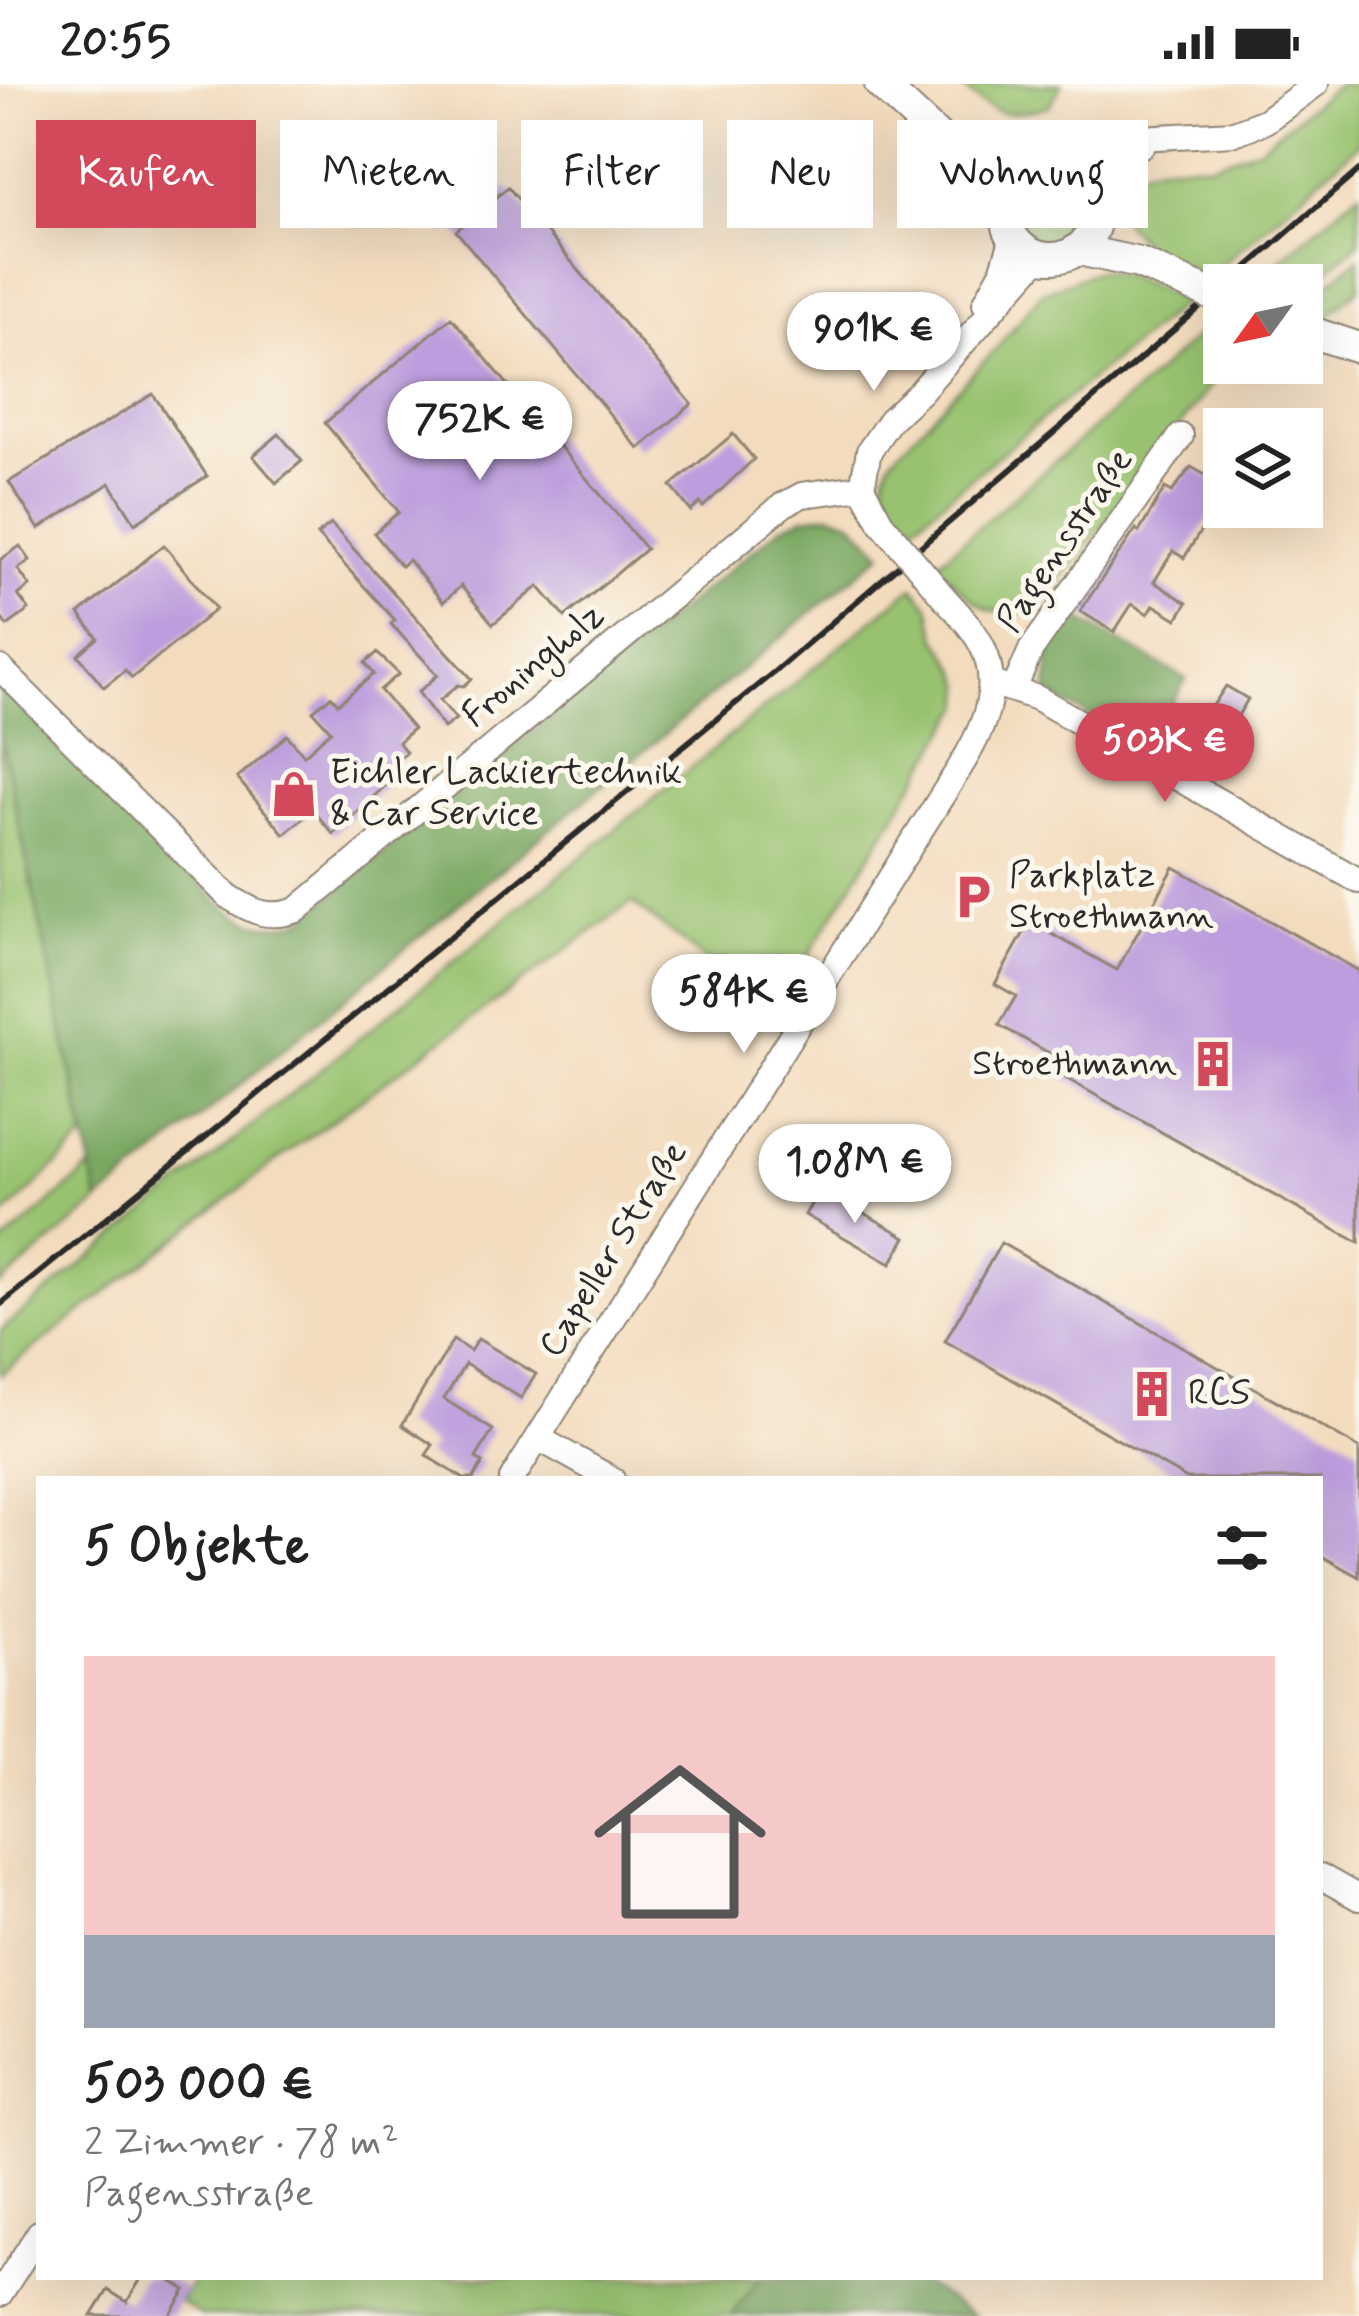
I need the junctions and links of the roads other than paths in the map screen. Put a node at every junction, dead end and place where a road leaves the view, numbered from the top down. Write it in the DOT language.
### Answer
graph roads {
  1 [pos="880,84"];
  2 [pos="1316,84"];
  3 [pos="919,120"];
  4 [pos="1169,137"];
  5 [pos="1148,138"];
  6 [pos="1148,145"];
  7 [pos="1009,228"];
  8 [pos="1094,228"];
  9 [pos="1105,228"];
  10 [pos="1012,237"];
  11 [pos="1079,250"];
  12 [pos="1039,257"];
  13 [pos="1139,263"];
  14 [pos="1203,291"];
  15 [pos="1323,337"];
  16 [pos="967,338"];
  17 [pos="1359,348"];
  18 [pos="1181,436"];
  19 [pos="862,487"];
  20 [pos="0,668"];
  21 [pos="1003,686"];
  22 [pos="1359,881"];
  23 [pos="538,1438"];
  24 [pos="514,1476"];
  25 [pos="607,1476"];
  26 [pos="1323,1878"];
  27 [pos="1359,1898"];
  28 [pos="36,2238"];
  29 [pos="0,2294"];
  1 -- 3 [label="main road"];
  2 -- 4 [label="street"];
  4 -- 5 [label="street"];
  4 -- 6 [label="street"];
  7 -- 10 [label="main road"];
  8 -- 11 [label="main road"];
  9 -- 13 [label="main road"];
  10 -- 12 [label="main road"];
  10 -- 16 [label="street"];
  11 -- 12 [label="main road"];
  11 -- 13 [label="main road"];
  12 -- 16 [label="street"];
  13 -- 14 [label="main road, bridge"];
  15 -- 17 [label="main road"];
  16 -- 19 [label="street"];
  18 -- 21 [label="street, Pagensstraße"];
  19 -- 20 [label="street, Froningholz"];
  19 -- 21 [label="street, bridge"];
  21 -- 22 [label="street, Pagensstraße"];
  21 -- 23 [label="street, Capeller Straße"];
  23 -- 24 [label="street, Capeller Straße"];
  23 -- 25 [label="street"];
  26 -- 27 [label="street"];
  28 -- 29 [label="street"];
}
